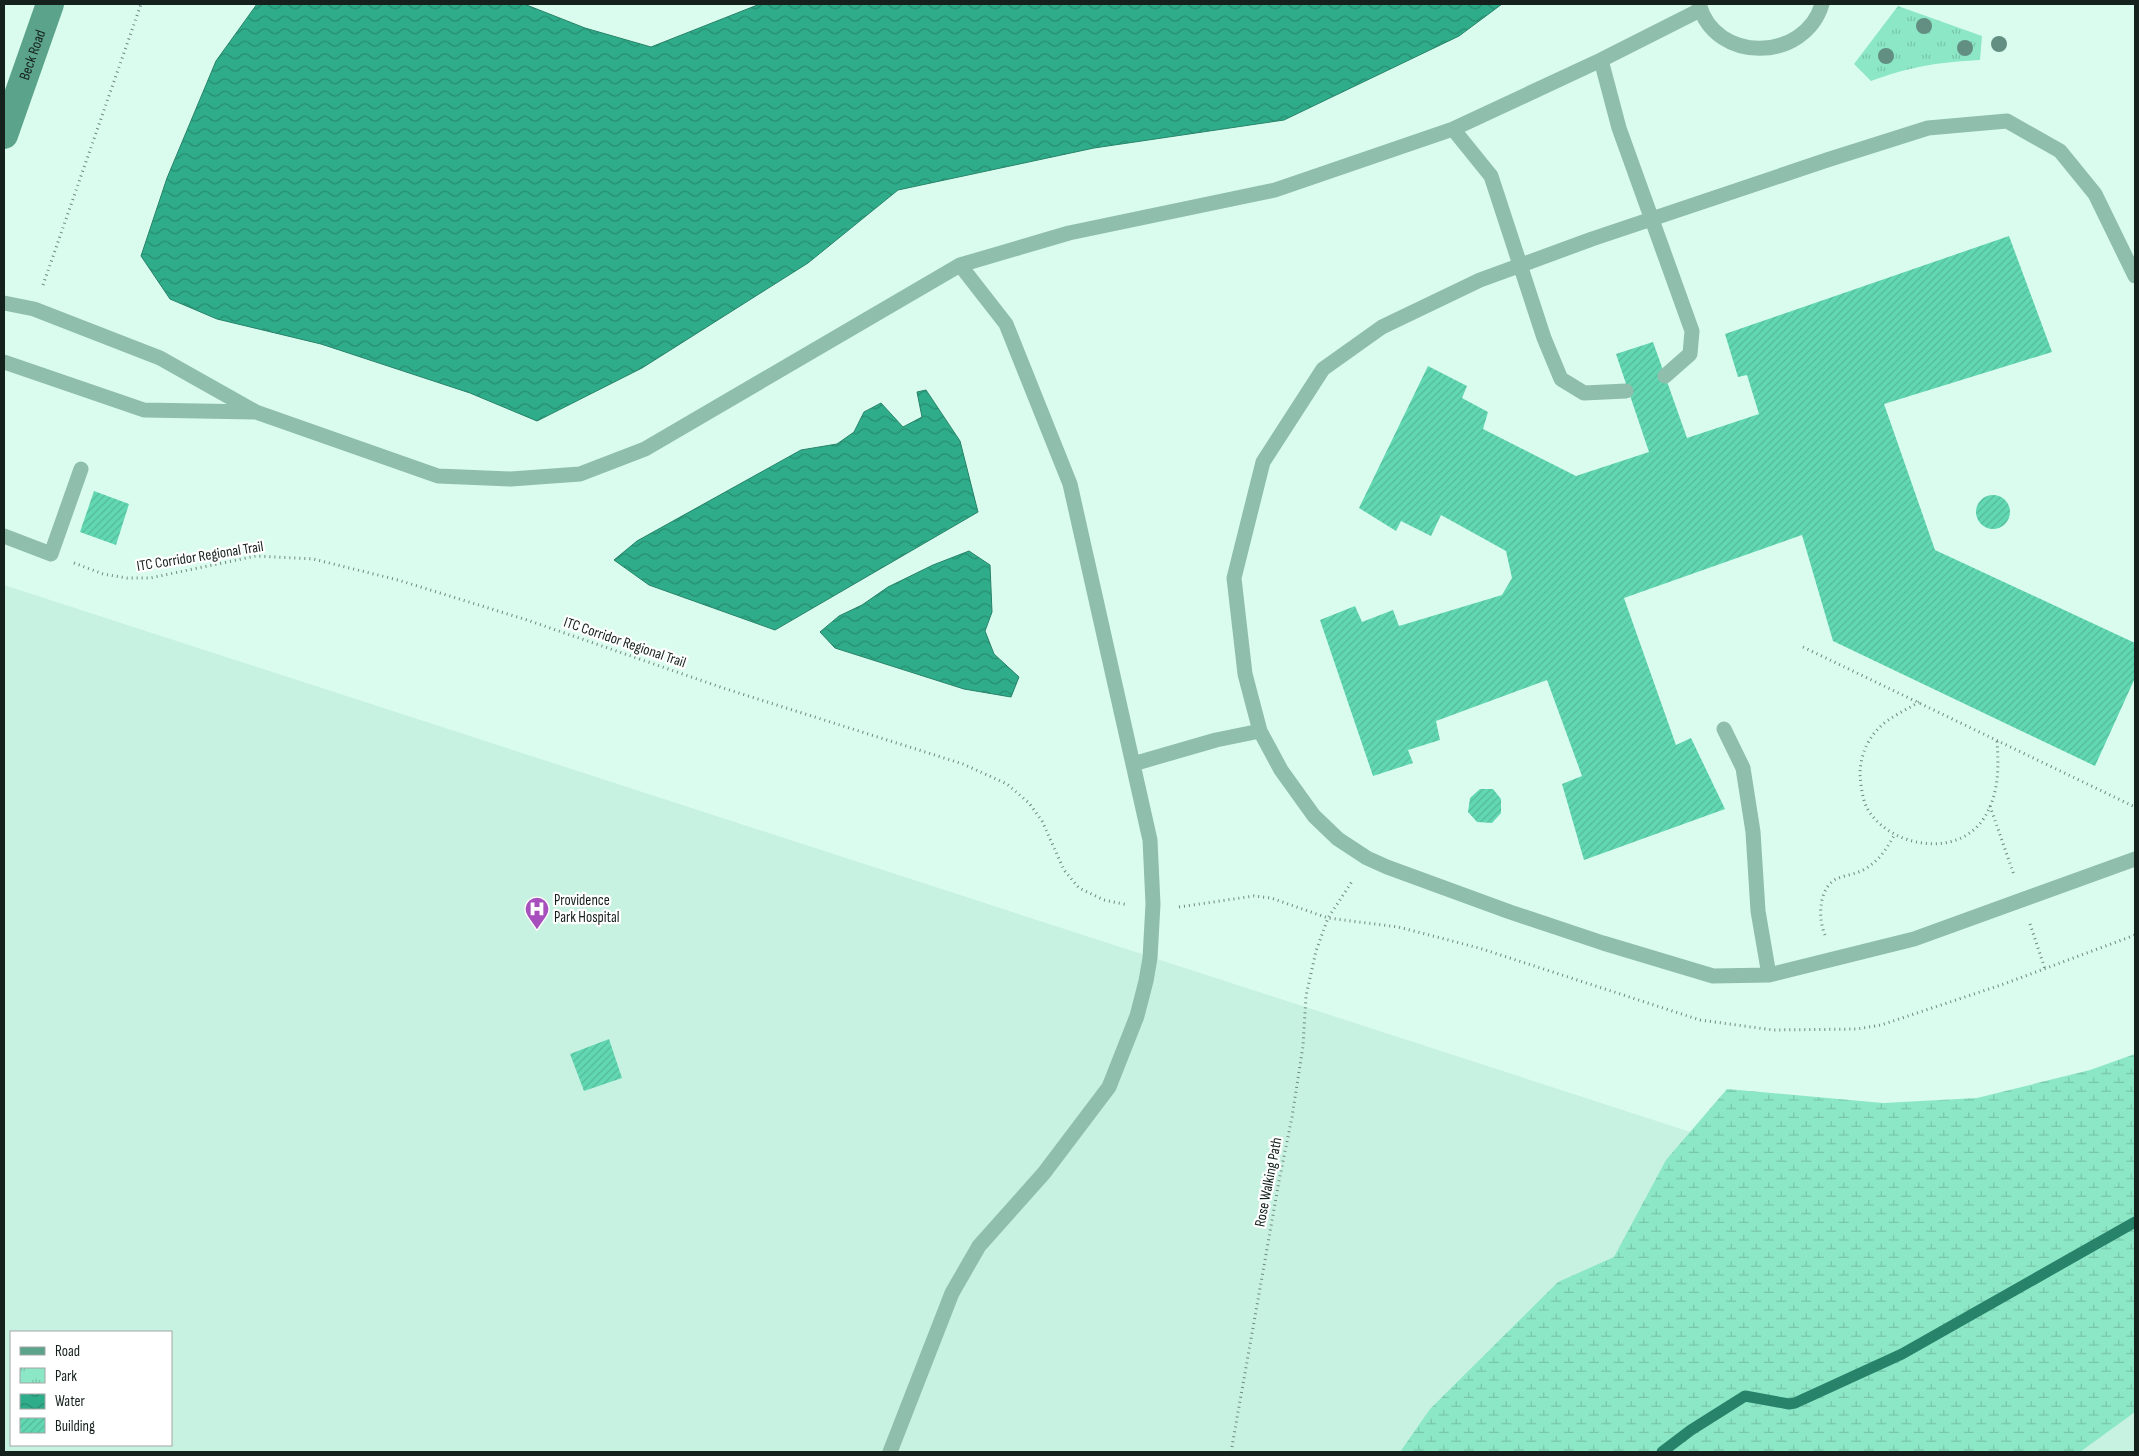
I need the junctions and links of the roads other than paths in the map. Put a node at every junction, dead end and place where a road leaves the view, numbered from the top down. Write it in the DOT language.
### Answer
graph roads {
  1 [pos="50,4"];
  2 [pos="1822,4"];
  3 [pos="1700,7"];
  4 [pos="1601,60"];
  5 [pos="1452,129"];
  6 [pos="4,135"];
  7 [pos="1652,220"];
  8 [pos="960,265"];
  9 [pos="1520,265"];
  10 [pos="2135,276"];
  11 [pos="4,303"];
  12 [pos="4,362"];
  13 [pos="1665,376"];
  14 [pos="1626,391"];
  15 [pos="256,412"];
  16 [pos="81,469"];
  17 [pos="4,536"];
  18 [pos="1724,729"];
  19 [pos="1260,731"];
  20 [pos="1133,764"];
  21 [pos="2135,859"];
  22 [pos="1770,975"];
  23 [pos="890,1452"];
  1 -- 6 [label="main road, Beck Road"];
  2 -- 3 [label="lane"];
  3 -- 4 [label="lane"];
  4 -- 5 [label="lane"];
  4 -- 7 [label="lane"];
  5 -- 8 [label="lane"];
  5 -- 9 [label="lane"];
  7 -- 9 [label="lane"];
  7 -- 10 [label="lane"];
  7 -- 13 [label="lane"];
  8 -- 15 [label="lane"];
  8 -- 20 [label="lane"];
  9 -- 14 [label="lane"];
  9 -- 19 [label="lane"];
  11 -- 15 [label="lane"];
  12 -- 15 [label="lane"];
  16 -- 17 [label="lane"];
  18 -- 22 [label="lane"];
  19 -- 20 [label="lane"];
  19 -- 22 [label="lane"];
  20 -- 23 [label="lane"];
  21 -- 22 [label="lane"];
}
